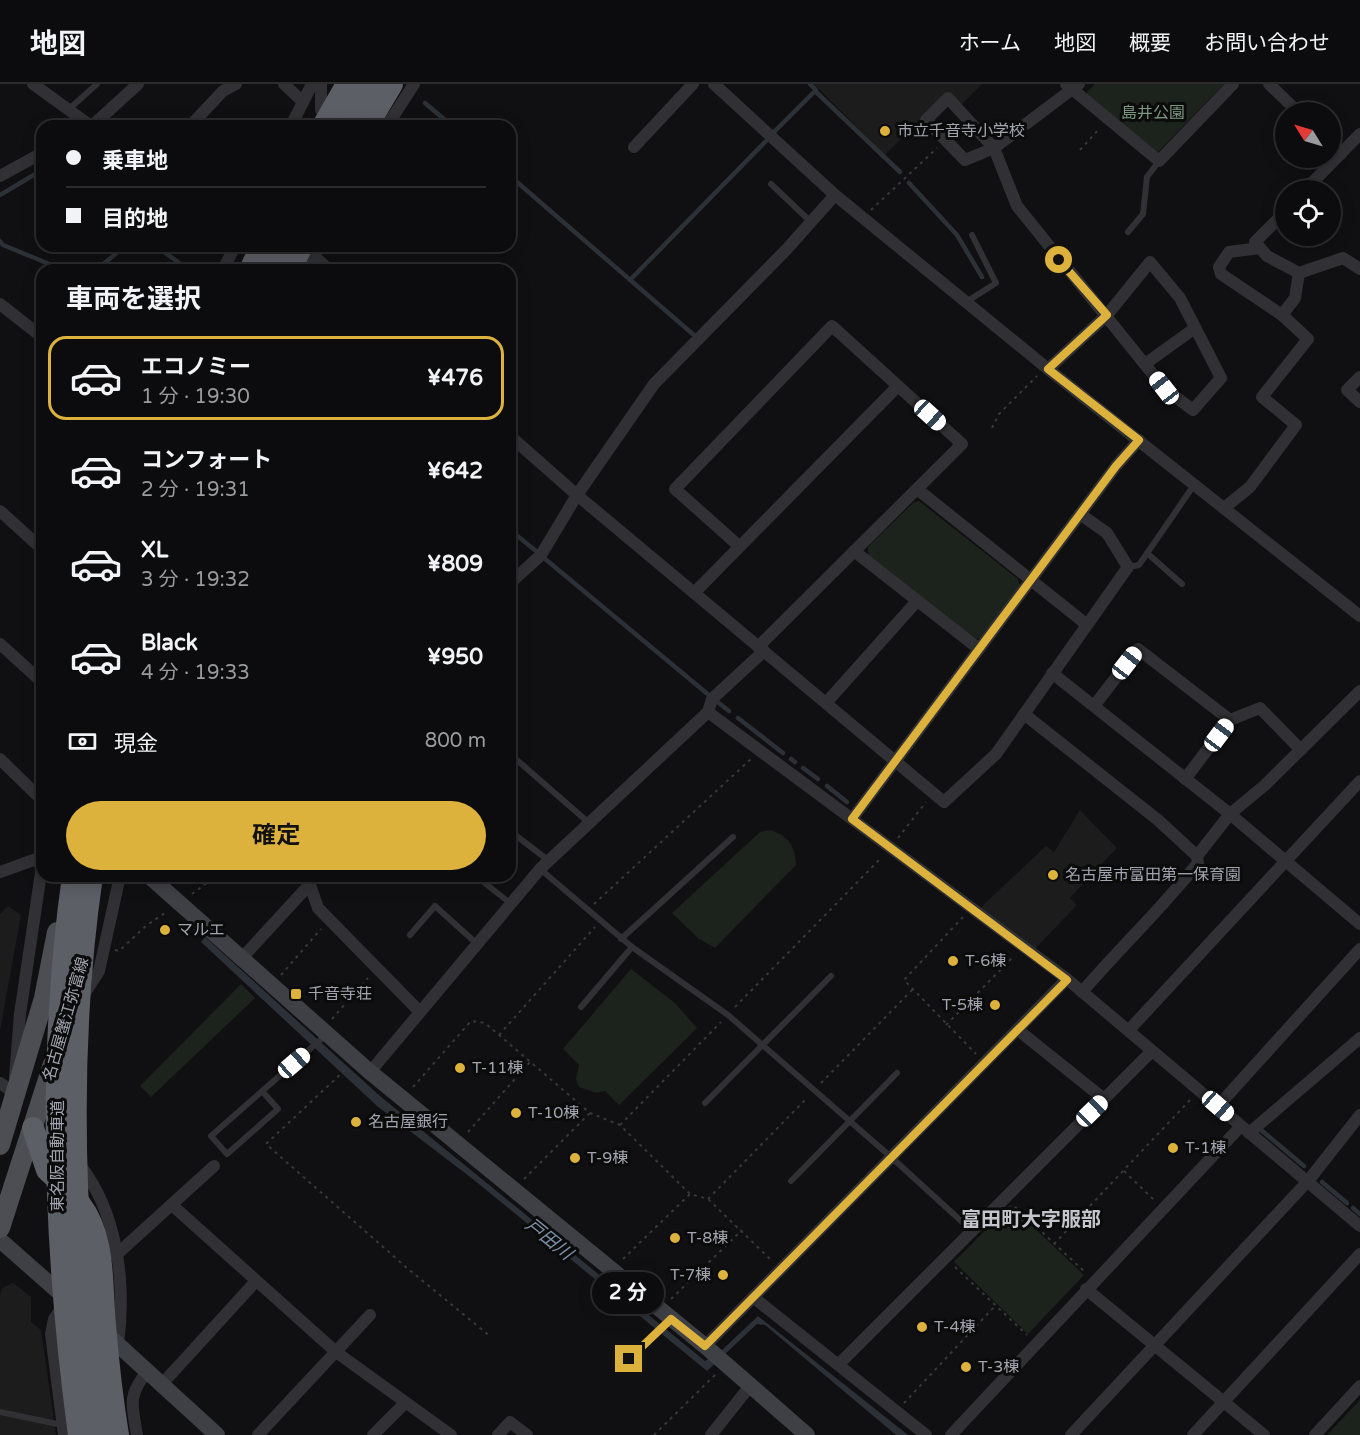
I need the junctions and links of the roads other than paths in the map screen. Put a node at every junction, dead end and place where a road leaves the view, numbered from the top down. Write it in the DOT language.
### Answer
graph roads {
  1 [pos="33,84"];
  2 [pos="97,84"];
  3 [pos="138,84"];
  4 [pos="236,84"];
  5 [pos="284,84"];
  6 [pos="312,84"];
  7 [pos="321,84"];
  8 [pos="337,84"];
  9 [pos="347,84"];
  10 [pos="369,84"];
  11 [pos="384,84"];
  12 [pos="392,84"];
  13 [pos="414,84"];
  14 [pos="693,84"];
  15 [pos="714,84"];
  16 [pos="1233,84"];
  17 [pos="1269,84"];
  18 [pos="1072,86"];
  19 [pos="303,102"];
  20 [pos="1288,102"];
  21 [pos="69,110"];
  22 [pos="83,120"];
  23 [pos="98,120"];
  24 [pos="196,120"];
  25 [pos="294,120"];
  26 [pos="318,120"];
  27 [pos="319,120"];
  28 [pos="319,120"];
  29 [pos="348,120"];
  30 [pos="363,120"];
  31 [pos="371,120"];
  32 [pos="391,120"];
  33 [pos="1360,134"];
  34 [pos="634,147"];
  35 [pos="994,148"];
  36 [pos="1341,154"];
  37 [pos="36,156"];
  38 [pos="1159,162"];
  39 [pos="1327,168"];
  40 [pos="0,176"];
  41 [pos="1315,180"];
  42 [pos="771,184"];
  43 [pos="835,195"];
  44 [pos="811,222"];
  45 [pos="1275,222"];
  46 [pos="1128,232"];
  47 [pos="972,234"];
  48 [pos="1260,248"];
  49 [pos="294,252"];
  50 [pos="304,252"];
  51 [pos="279,264"];
  52 [pos="321,264"];
  53 [pos="1360,269"];
  54 [pos="1299,273"];
  55 [pos="966,302"];
  56 [pos="0,304"];
  57 [pos="1107,315"];
  58 [pos="1282,315"];
  59 [pos="1195,327"];
  60 [pos="36,332"];
  61 [pos="1145,364"];
  62 [pos="1047,368"];
  63 [pos="1360,377"];
  64 [pos="898,386"];
  65 [pos="1360,402"];
  66 [pos="1139,440"];
  67 [pos="516,441"];
  68 [pos="1194,484"];
  69 [pos="916,489"];
  70 [pos="577,495"];
  71 [pos="1224,508"];
  72 [pos="0,511"];
  73 [pos="1080,514"];
  74 [pos="36,544"];
  75 [pos="739,546"];
  76 [pos="854,551"];
  77 [pos="1147,553"];
  78 [pos="1128,567"];
  79 [pos="516,578"];
  80 [pos="1030,580"];
  81 [pos="1182,584"];
  82 [pos="694,593"];
  83 [pos="917,601"];
  84 [pos="1360,616"];
  85 [pos="1086,624"];
  86 [pos="0,644"];
  87 [pos="761,649"];
  88 [pos="979,649"];
  89 [pos="1052,673"];
  90 [pos="36,677"];
  91 [pos="1360,691"];
  92 [pos="826,703"];
  93 [pos="1094,706"];
  94 [pos="708,712"];
  95 [pos="1024,714"];
  96 [pos="1230,720"];
  97 [pos="1301,750"];
  98 [pos="0,759"];
  99 [pos="518,761"];
  100 [pos="896,761"];
  101 [pos="1185,778"];
  102 [pos="1360,781"];
  103 [pos="36,794"];
  104 [pos="1230,814"];
  105 [pos="852,819"];
  106 [pos="588,822"];
  107 [pos="516,837"];
  108 [pos="733,837"];
  109 [pos="1197,856"];
  110 [pos="36,859"];
  111 [pos="1285,862"];
  112 [pos="544,864"];
  113 [pos="0,872"];
  114 [pos="40,882"];
  115 [pos="56,882"];
  116 [pos="63,882"];
  117 [pos="72,882"];
  118 [pos="91,882"];
  119 [pos="99,882"];
  120 [pos="119,882"];
  121 [pos="156,882"];
  122 [pos="306,882"];
  123 [pos="309,882"];
  124 [pos="484,882"];
  125 [pos="510,903"];
  126 [pos="1360,924"];
  127 [pos="410,935"];
  128 [pos="621,939"];
  129 [pos="476,943"];
  130 [pos="632,947"];
  131 [pos="1360,949"];
  132 [pos="242,958"];
  133 [pos="831,976"];
  134 [pos="1067,980"];
  135 [pos="1082,992"];
  136 [pos="581,1007"];
  137 [pos="419,1011"];
  138 [pos="68,1017"];
  139 [pos="1018,1030"];
  140 [pos="1130,1030"];
  141 [pos="325,1032"];
  142 [pos="1360,1038"];
  143 [pos="763,1045"];
  144 [pos="1152,1051"];
  145 [pos="56,1054"];
  146 [pos="370,1072"];
  147 [pos="897,1073"];
  148 [pos="7,1088"];
  149 [pos="262,1091"];
  150 [pos="1104,1099"];
  151 [pos="705,1103"];
  152 [pos="1218,1106"];
  153 [pos="1360,1115"];
  154 [pos="850,1121"];
  155 [pos="33,1128"];
  156 [pos="1245,1130"];
  157 [pos="0,1145"];
  158 [pos="891,1157"];
  159 [pos="214,1166"];
  160 [pos="1308,1181"];
  161 [pos="791,1182"];
  162 [pos="57,1195"];
  163 [pos="172,1205"];
  164 [pos="1360,1226"];
  165 [pos="0,1228"];
  166 [pos="971,1230"];
  167 [pos="0,1240"];
  168 [pos="108,1253"];
  169 [pos="1360,1254"];
  170 [pos="256,1281"];
  171 [pos="1086,1289"];
  172 [pos="753,1297"];
  173 [pos="68,1300"];
  174 [pos="370,1315"];
  175 [pos="667,1316"];
  176 [pos="118,1344"];
  177 [pos="1154,1345"];
  178 [pos="707,1348"];
  179 [pos="336,1352"];
  180 [pos="629,1359"];
  181 [pos="839,1364"];
  182 [pos="148,1371"];
  183 [pos="163,1383"];
  184 [pos="750,1386"];
  185 [pos="1360,1386"];
  186 [pos="1223,1402"];
  187 [pos="405,1403"];
  188 [pos="0,1412"];
  189 [pos="68,1432"];
  190 [pos="99,1435"];
  191 [pos="118,1435"];
  192 [pos="137,1435"];
  193 [pos="217,1435"];
  194 [pos="258,1435"];
  195 [pos="373,1435"];
  196 [pos="451,1435"];
  197 [pos="498,1435"];
  198 [pos="527,1435"];
  199 [pos="711,1435"];
  200 [pos="807,1435"];
  201 [pos="926,1435"];
  202 [pos="951,1435"];
  203 [pos="1071,1435"];
  204 [pos="1193,1435"];
  205 [pos="1264,1435"];
  206 [pos="1316,1435"];
  1 -- 21 [label="street"];
  2 -- 21 [label="lane"];
  3 -- 23 [label="street"];
  4 -- 24 [label="street"];
  5 -- 19 [label="street"];
  6 -- 19 [label="street"];
  7 -- 26 [label="street"];
  8 -- 27 [label="main road"];
  9 -- 28 [label="highway"];
  10 -- 29 [label="highway"];
  11 -- 30 [label="main road"];
  12 -- 31 [label="highway"];
  13 -- 32 [label="street"];
  14 -- 34 [label="street"];
  15 -- 43 [label="street"];
  16 -- 38 [label="street"];
  17 -- 20 [label="street"];
  18 -- 35 [label="street"];
  18 -- 38 [label="street"];
  19 -- 25 [label="street"];
  21 -- 22 [label="street"];
  33 -- 36 [label="street"];
  35 -- 35 [label="street"];
  35 -- 57 [label="street"];
  37 -- 40 [label="street"];
  38 -- 46 [label="lane"];
  39 -- 41 [label="street"];
  42 -- 44 [label="lane"];
  43 -- 44 [label="street"];
  43 -- 55 [label="street"];
  44 -- 70 [label="street"];
  45 -- 48 [label="street"];
  47 -- 55 [label="lane"];
  48 -- 54 [label="street"];
  48 -- 58 [label="street"];
  49 -- 51 [label="highway"];
  50 -- 52 [label="street"];
  53 -- 54 [label="street"];
  54 -- 58 [label="street"];
  55 -- 62 [label="street"];
  56 -- 60 [label="street"];
  57 -- 59 [label="street"];
  57 -- 61 [label="street"];
  57 -- 62 [label="street"];
  58 -- 71 [label="street"];
  59 -- 61 [label="street"];
  59 -- 61 [label="street"];
  62 -- 66 [label="street"];
  63 -- 65 [label="street"];
  64 -- 69 [label="street"];
  64 -- 75 [label="street"];
  64 -- 75 [label="street"];
  66 -- 68 [label="street"];
  66 -- 73 [label="street"];
  67 -- 70 [label="street"];
  68 -- 71 [label="street"];
  68 -- 77 [label="lane"];
  69 -- 76 [label="street"];
  69 -- 80 [label="street"];
  70 -- 79 [label="street"];
  70 -- 82 [label="street"];
  71 -- 84 [label="street"];
  72 -- 74 [label="street"];
  73 -- 78 [label="street"];
  73 -- 80 [label="street"];
  75 -- 82 [label="street"];
  76 -- 83 [label="street"];
  76 -- 87 [label="street"];
  77 -- 78 [label="lane"];
  77 -- 81 [label="lane"];
  78 -- 85 [label="street"];
  80 -- 85 [label="street"];
  80 -- 88 [label="street"];
  82 -- 87 [label="street"];
  83 -- 88 [label="street"];
  83 -- 92 [label="street"];
  85 -- 89 [label="street"];
  86 -- 90 [label="street"];
  87 -- 92 [label="street"];
  87 -- 94 [label="street"];
  88 -- 100 [label="street"];
  89 -- 93 [label="street"];
  89 -- 95 [label="street"];
  91 -- 97 [label="street"];
  92 -- 100 [label="street"];
  93 -- 96 [label="street"];
  93 -- 101 [label="street"];
  94 -- 105 [label="street"];
  94 -- 106 [label="street"];
  95 -- 100 [label="street"];
  95 -- 109 [label="street"];
  96 -- 97 [label="street"];
  96 -- 101 [label="street"];
  97 -- 104 [label="street"];
  98 -- 103 [label="street"];
  99 -- 106 [label="lane"];
  100 -- 105 [label="street"];
  101 -- 104 [label="street"];
  102 -- 111 [label="street"];
  104 -- 109 [label="street"];
  104 -- 111 [label="street"];
  105 -- 134 [label="street"];
  106 -- 112 [label="street"];
  107 -- 112 [label="lane"];
  108 -- 128 [label="lane"];
  109 -- 135 [label="street"];
  110 -- 113 [label="street"];
  111 -- 126 [label="street"];
  111 -- 140 [label="street"];
  112 -- 125 [label="street"];
  112 -- 128 [label="lane"];
  114 -- 148 [label="street"];
  115 -- 162 [label="highway"];
  116 -- 148 [label="main road, 名古屋蟹江弥富線"];
  117 -- 162 [label="highway, 東名阪自動車道"];
  118 -- 190 [label="highway, 東名阪自動車道"];
  119 -- 138 [label="main road, 名古屋蟹江弥富線"];
  120 -- 138 [label="street"];
  121 -- 132 [label="street"];
  122 -- 132 [label="street"];
  123 -- 137 [label="street"];
  124 -- 125 [label="lane"];
  125 -- 129 [label="street"];
  127 -- 129 [label="lane"];
  128 -- 130 [label="lane"];
  129 -- 137 [label="street"];
  130 -- 136 [label="lane"];
  130 -- 143 [label="lane"];
  131 -- 152 [label="street"];
  132 -- 141 [label="street"];
  133 -- 143 [label="lane"];
  134 -- 135 [label="street"];
  134 -- 139 [label="street"];
  135 -- 140 [label="street"];
  137 -- 146 [label="street"];
  138 -- 145 [label="main road, 名古屋蟹江弥富線"];
  139 -- 150 [label="street"];
  139 -- 158 [label="street"];
  140 -- 144 [label="street"];
  141 -- 146 [label="street"];
  141 -- 149 [label="lane"];
  142 -- 156 [label="street"];
  143 -- 151 [label="lane"];
  143 -- 154 [label="lane"];
  144 -- 150 [label="street"];
  144 -- 152 [label="street"];
  145 -- 155 [label="main road, 名古屋蟹江弥富線"];
  145 -- 168 [label="street"];
  146 -- 175 [label="street"];
  147 -- 154 [label="lane"];
  148 -- 157 [label="main road, 名古屋蟹江弥富線"];
  149 -- 149 [label="lane"];
  150 -- 166 [label="street"];
  152 -- 156 [label="street"];
  153 -- 160 [label="street"];
  154 -- 158 [label="lane"];
  154 -- 161 [label="lane"];
  155 -- 165 [label="main road, 名古屋蟹江弥富線"];
  155 -- 168 [label="highway"];
  156 -- 160 [label="street"];
  156 -- 171 [label="street"];
  158 -- 166 [label="lane"];
  158 -- 172 [label="street"];
  159 -- 163 [label="street"];
  160 -- 164 [label="street"];
  160 -- 177 [label="street"];
  162 -- 189 [label="highway, 東名阪自動車道"];
  163 -- 168 [label="street"];
  163 -- 170 [label="street"];
  166 -- 181 [label="street"];
  167 -- 173 [label="street"];
  168 -- 176 [label="street"];
  168 -- 191 [label="highway"];
  169 -- 186 [label="street"];
  170 -- 179 [label="street"];
  170 -- 183 [label="street"];
  171 -- 177 [label="street"];
  171 -- 202 [label="street"];
  172 -- 178 [label="street"];
  172 -- 181 [label="street"];
  173 -- 176 [label="street"];
  173 -- 189 [label="street"];
  174 -- 179 [label="street"];
  175 -- 178 [label="street"];
  175 -- 180 [label="lane"];
  176 -- 182 [label="street"];
  177 -- 186 [label="street"];
  177 -- 203 [label="street"];
  178 -- 184 [label="street"];
  179 -- 187 [label="street"];
  179 -- 194 [label="street"];
  181 -- 201 [label="street"];
  182 -- 183 [label="street"];
  182 -- 192 [label="street"];
  183 -- 193 [label="street"];
  184 -- 199 [label="street"];
  184 -- 200 [label="street"];
  185 -- 206 [label="street"];
  186 -- 204 [label="street"];
  186 -- 205 [label="street"];
  187 -- 195 [label="street"];
  187 -- 196 [label="street"];
  188 -- 189 [label="lane"];
  197 -- 198 [label="street"];
}
